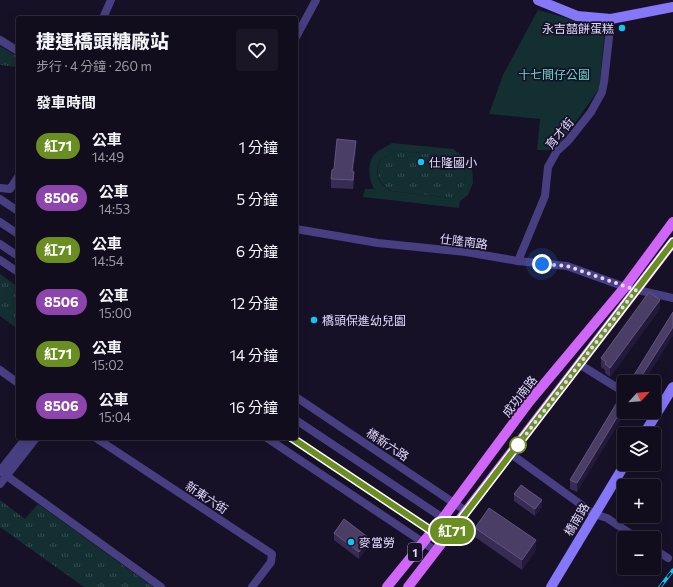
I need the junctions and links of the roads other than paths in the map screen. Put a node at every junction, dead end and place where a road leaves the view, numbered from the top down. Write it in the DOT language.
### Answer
graph roads {
  1 [pos="111,0"];
  2 [pos="316,0"];
  3 [pos="538,0"];
  4 [pos="673,7"];
  5 [pos="104,16"];
  6 [pos="611,19"];
  7 [pos="298,32"];
  8 [pos="0,40"];
  9 [pos="16,50"];
  10 [pos="16,180"];
  11 [pos="0,188"];
  12 [pos="0,199"];
  13 [pos="16,210"];
  14 [pos="0,222"];
  15 [pos="673,222"];
  16 [pos="298,229"];
  17 [pos="16,233"];
  18 [pos="673,242"];
  19 [pos="0,244"];
  20 [pos="16,255"];
  21 [pos="0,260"];
  22 [pos="518,261"];
  23 [pos="16,271"];
  24 [pos="625,287"];
  25 [pos="636,290"];
  26 [pos="673,298"];
  27 [pos="579,364"];
  28 [pos="0,370"];
  29 [pos="16,382"];
  30 [pos="673,387"];
  31 [pos="617,388"];
  32 [pos="298,398"];
  33 [pos="661,403"];
  34 [pos="298,421"];
  35 [pos="25,440"];
  36 [pos="34,440"];
  37 [pos="99,440"];
  38 [pos="270,440"];
  39 [pos="295,440"];
  40 [pos="511,454"];
  41 [pos="621,471"];
  42 [pos="2,472"];
  43 [pos="0,484"];
  44 [pos="454,502"];
  45 [pos="466,511"];
  46 [pos="594,514"];
  47 [pos="443,518"];
  48 [pos="456,526"];
  49 [pos="432,531"];
  50 [pos="626,531"];
  51 [pos="445,540"];
  52 [pos="424,542"];
  53 [pos="436,551"];
  54 [pos="661,554"];
  55 [pos="668,558"];
  56 [pos="161,587"];
  57 [pos="252,587"];
  58 [pos="388,587"];
  59 [pos="408,587"];
  60 [pos="550,587"];
  1 -- 5 [label="street"];
  2 -- 7 [label="street"];
  3 -- 6 [label="street"];
  4 -- 6 [label="street"];
  6 -- 22 [label="street, 育才街"];
  8 -- 9 [label="street"];
  10 -- 11 [label="street"];
  12 -- 13 [label="street"];
  14 -- 17 [label="street"];
  15 -- 24 [label="main road, 成功南路 / 1"];
  16 -- 22 [label="street, 仕隆南路"];
  18 -- 25 [label="main road, 1"];
  19 -- 20 [label="street"];
  21 -- 23 [label="street"];
  22 -- 24 [label="street, 仕隆南路"];
  24 -- 25 [label="street, 仕隆南路"];
  24 -- 44 [label="main road, 成功南路 / 1"];
  25 -- 26 [label="street, 仕隆南路"];
  25 -- 27 [label="main road, 1"];
  27 -- 31 [label="street"];
  27 -- 40 [label="main road, 1"];
  28 -- 29 [label="street"];
  30 -- 33 [label="street"];
  32 -- 44 [label="street, 橋新六路"];
  34 -- 47 [label="street"];
  35 -- 42 [label="street"];
  36 -- 42 [label="street"];
  37 -- 57 [label="street, 新東六街"];
  38 -- 52 [label="street"];
  39 -- 49 [label="street"];
  40 -- 45 [label="main road, 1"];
  40 -- 46 [label="street"];
  41 -- 46 [label="street, 橋南路"];
  42 -- 43 [label="street"];
  42 -- 56 [label="street"];
  44 -- 45 [label="street, 橋新六路"];
  44 -- 47 [label="main road, 成功南路 / 1"];
  45 -- 48 [label="main road, 1"];
  46 -- 50 [label="street"];
  46 -- 60 [label="street, 橋南路"];
  47 -- 48 [label="street"];
  47 -- 49 [label="main road, 成功南路 / 1"];
  48 -- 51 [label="main road, 1"];
  49 -- 51 [label="street"];
  49 -- 52 [label="main road, 成功南路 / 1"];
  51 -- 53 [label="main road, 1"];
  52 -- 53 [label="street"];
  52 -- 58 [label="main road, 成功南路 / 1"];
  53 -- 59 [label="main road, 1"];
  54 -- 55 [label="street"];
}
